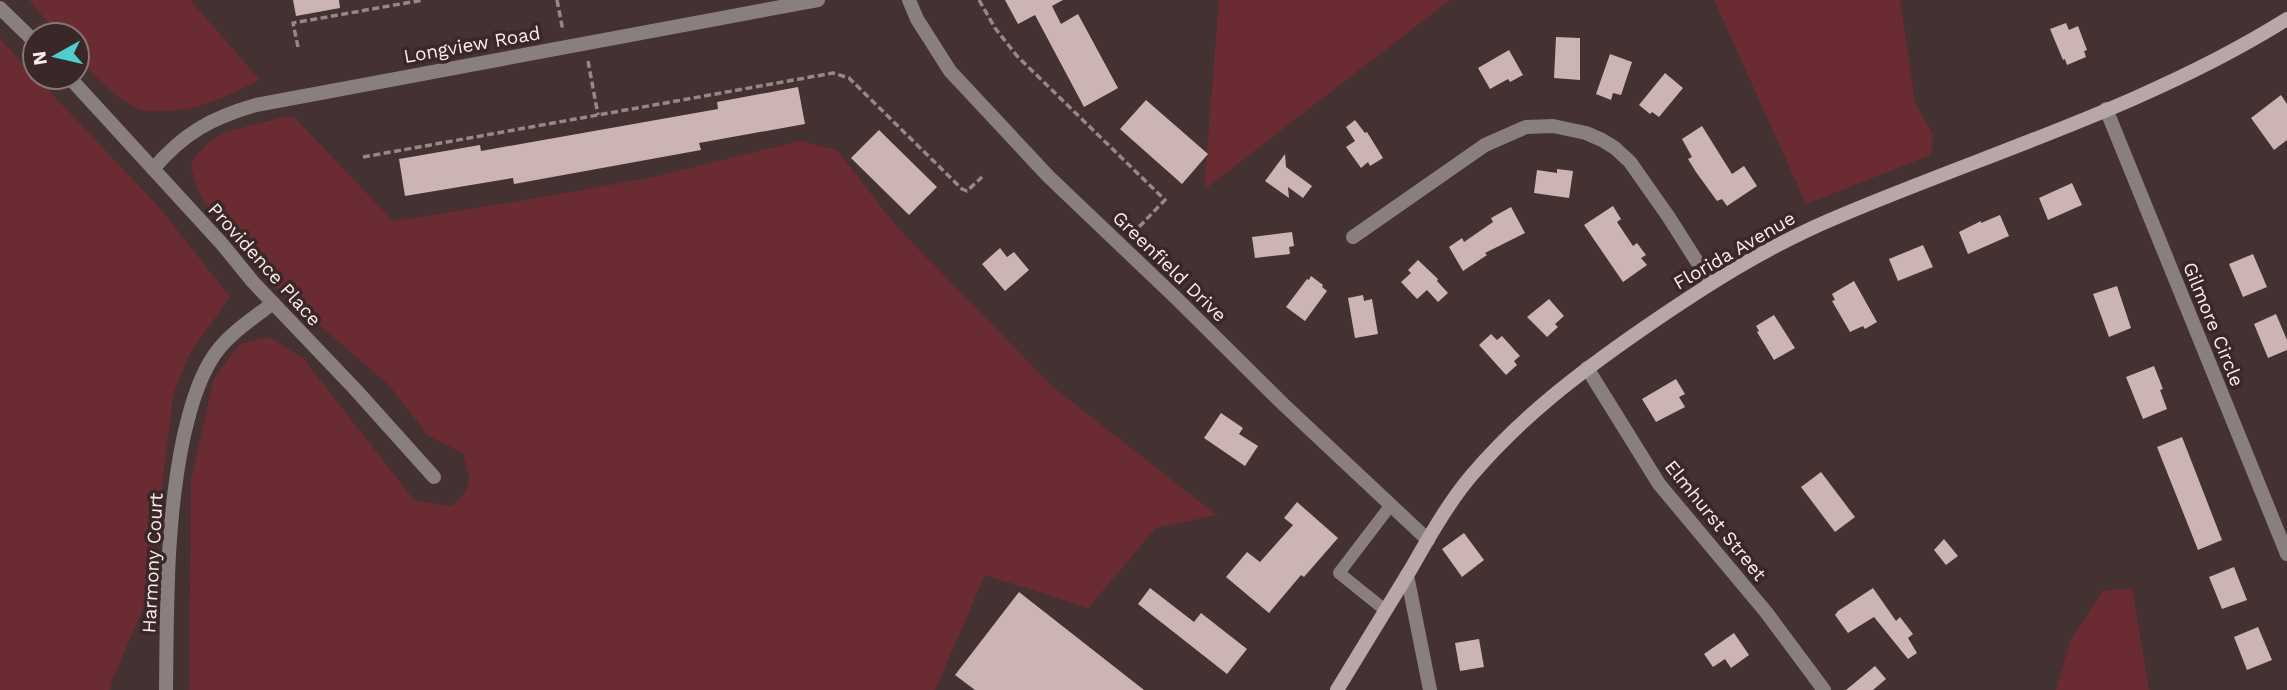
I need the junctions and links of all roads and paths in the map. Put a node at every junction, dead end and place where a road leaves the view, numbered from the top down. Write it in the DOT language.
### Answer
graph roads {
  1 [pos="423,0"];
  2 [pos="557,0"];
  3 [pos="818,0"];
  4 [pos="909,0"];
  5 [pos="979,0"];
  6 [pos="0,8"];
  7 [pos="2287,19"];
  8 [pos="21,28"];
  9 [pos="563,31"];
  10 [pos="298,47"];
  11 [pos="588,61"];
  12 [pos="82,91"];
  13 [pos="2106,109"];
  14 [pos="598,115"];
  15 [pos="363,157"];
  16 [pos="153,169"];
  17 [pos="982,177"];
  18 [pos="1135,231"];
  19 [pos="1353,237"];
  20 [pos="1710,282"];
  21 [pos="273,303"];
  22 [pos="1587,368"];
  23 [pos="434,477"];
  24 [pos="1391,506"];
  25 [pos="1427,540"];
  26 [pos="2287,554"];
  27 [pos="1407,575"];
  28 [pos="1385,610"];
  29 [pos="166,690"];
  30 [pos="1337,690"];
  31 [pos="1430,690"];
  32 [pos="1824,690"];
  1 -- 10 [label="path"];
  2 -- 9 [label="path"];
  3 -- 16 [label="street, Longview Road"];
  4 -- 24 [label="street, Greenfield Drive"];
  5 -- 18 [label="path"];
  6 -- 8 [label="street"];
  7 -- 13 [label="main road, Florida Avenue"];
  11 -- 14 [label="path"];
  12 -- 16 [label="street, Providence Place"];
  13 -- 20 [label="main road, Florida Avenue"];
  13 -- 26 [label="street, Gilmore Circle"];
  14 -- 15 [label="path"];
  14 -- 17 [label="path"];
  16 -- 21 [label="street, Providence Place"];
  19 -- 20 [label="street"];
  20 -- 22 [label="main road, Florida Avenue"];
  21 -- 23 [label="street, Providence Place"];
  21 -- 29 [label="street, Harmony Court"];
  22 -- 25 [label="main road, Florida Avenue"];
  22 -- 32 [label="street, Elmhurst Street"];
  24 -- 25 [label="street, Greenfield Drive"];
  24 -- 28 [label="lane"];
  25 -- 27 [label="main road, Florida Avenue"];
  27 -- 28 [label="main road, Florida Avenue"];
  27 -- 31 [label="street"];
  28 -- 30 [label="main road, Florida Avenue"];
}
